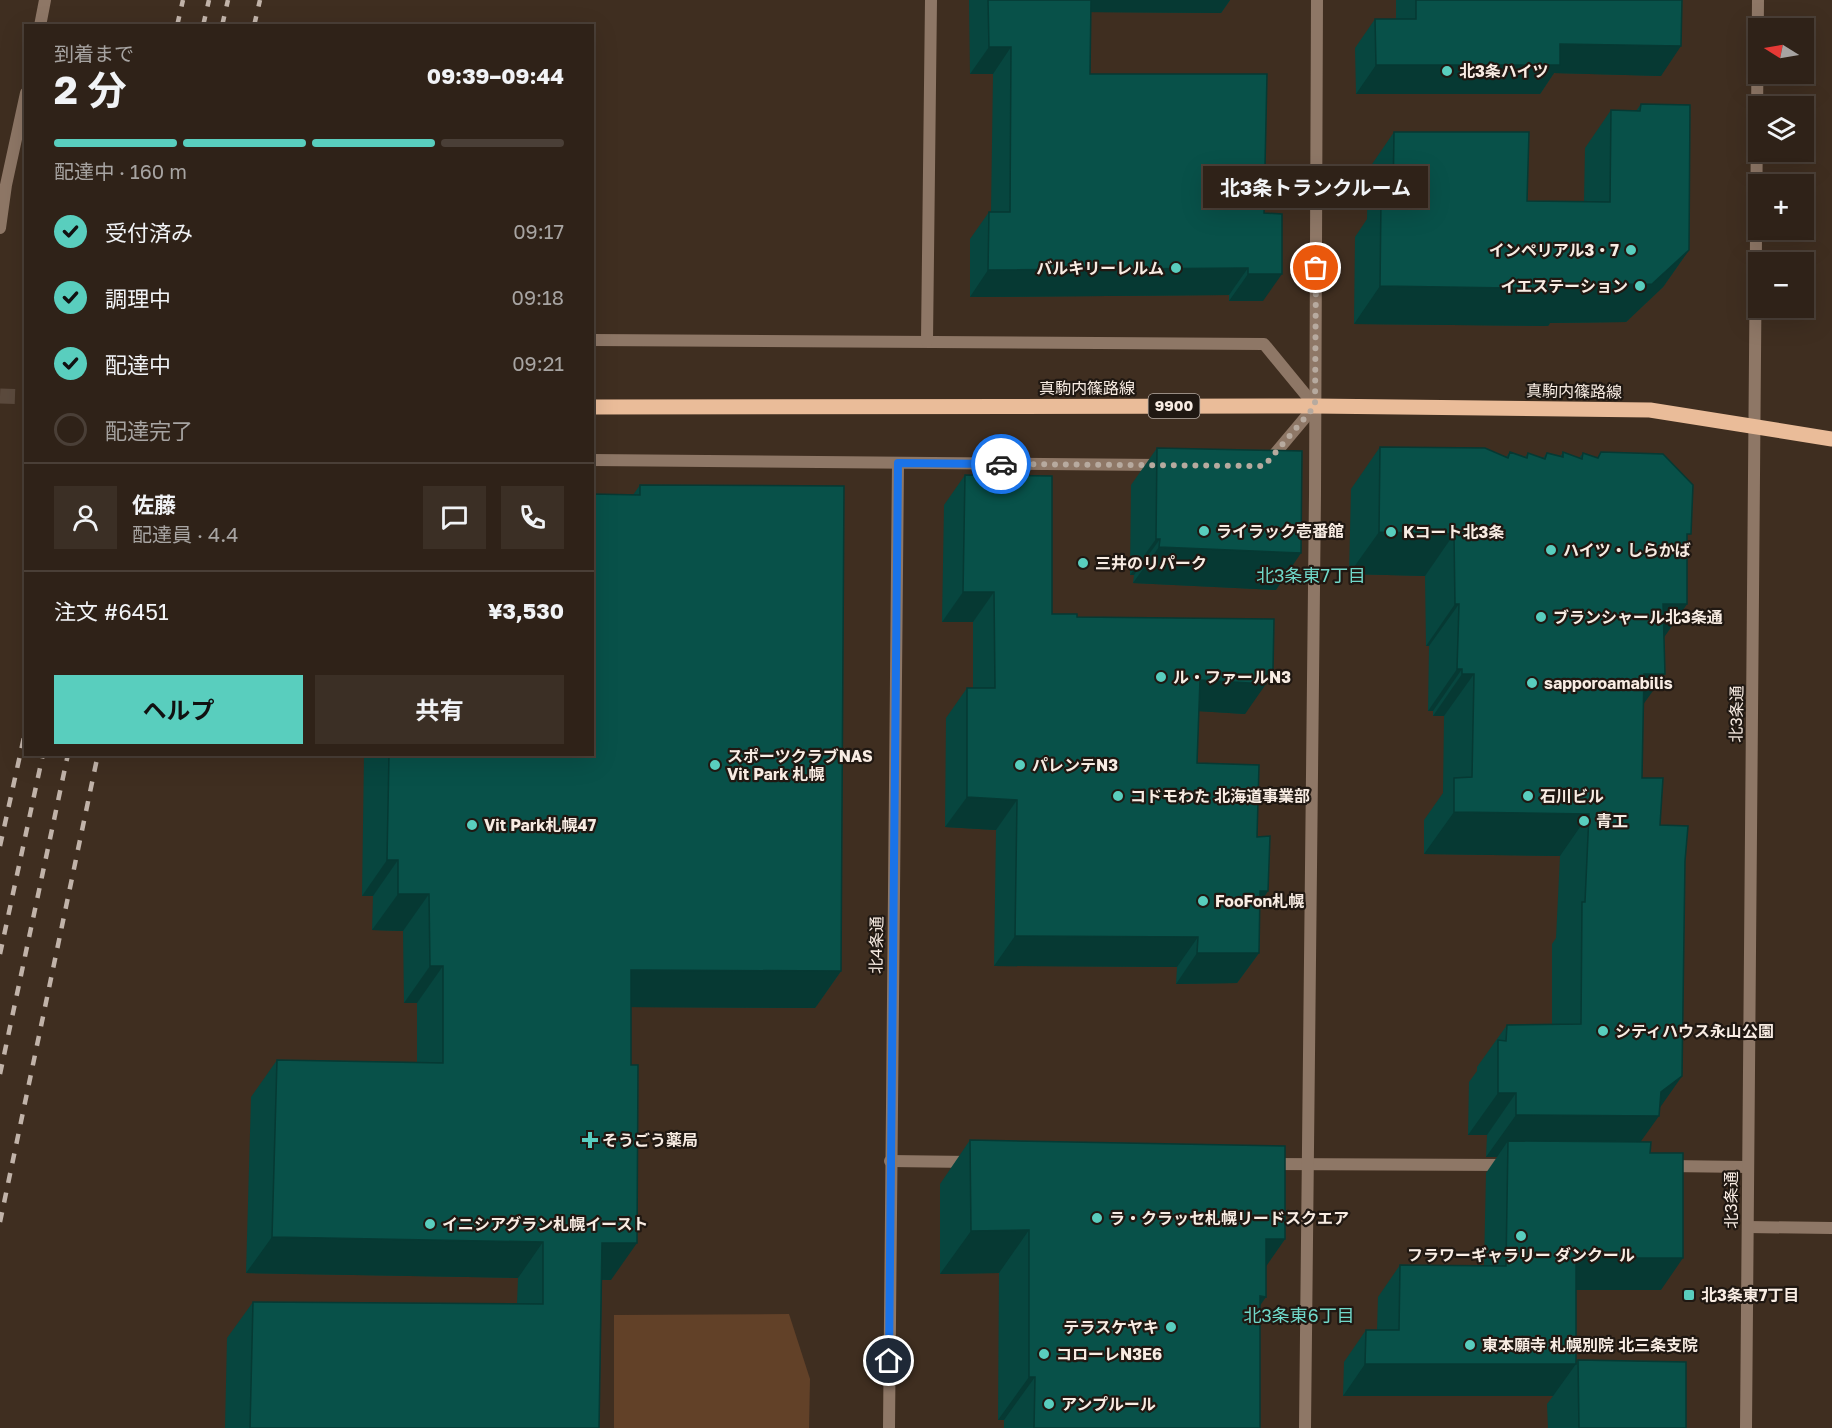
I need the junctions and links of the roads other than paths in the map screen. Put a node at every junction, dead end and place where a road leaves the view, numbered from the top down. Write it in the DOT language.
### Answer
graph roads {
  1 [pos="45,0"];
  2 [pos="931,0"];
  3 [pos="1317,0"];
  4 [pos="1758,0"];
  5 [pos="40,24"];
  6 [pos="24,102"];
  7 [pos="0,228"];
  8 [pos="594,340"];
  9 [pos="927,341"];
  10 [pos="1315,406"];
  11 [pos="594,407"];
  12 [pos="1755,425"];
  13 [pos="1832,438"];
  14 [pos="594,460"];
  15 [pos="898,463"];
  16 [pos="1171,465"];
  17 [pos="1252,466"];
  18 [pos="890,1161"];
  19 [pos="985,1162"];
  20 [pos="1256,1164"];
  21 [pos="1308,1164"];
  22 [pos="1525,1166"];
  23 [pos="1656,1166"];
  24 [pos="1748,1167"];
  25 [pos="1748,1227"];
  26 [pos="1832,1228"];
  27 [pos="889,1428"];
  28 [pos="1305,1428"];
  29 [pos="1746,1428"];
  1 -- 5 [label="street"];
  2 -- 9 [label="street"];
  3 -- 10 [label="street"];
  4 -- 12 [label="street, 北3条通"];
  6 -- 7 [label="street"];
  8 -- 9 [label="street"];
  9 -- 10 [label="street"];
  10 -- 11 [label="main road, 真駒内篠路線 / 9900"];
  10 -- 12 [label="main road, 真駒内篠路線 / 9900"];
  10 -- 17 [label="street"];
  10 -- 21 [label="street"];
  12 -- 13 [label="main road, 真駒内篠路線 / 9900"];
  12 -- 24 [label="street, 北3条通"];
  14 -- 15 [label="street"];
  15 -- 16 [label="street"];
  15 -- 18 [label="street, 北4条通"];
  18 -- 19 [label="street"];
  18 -- 27 [label="street, 北4条通"];
  20 -- 21 [label="street"];
  21 -- 22 [label="street"];
  21 -- 28 [label="street"];
  23 -- 24 [label="street"];
  24 -- 25 [label="street, 北3条通"];
  25 -- 26 [label="street"];
  25 -- 29 [label="street, 北3条通"];
}
